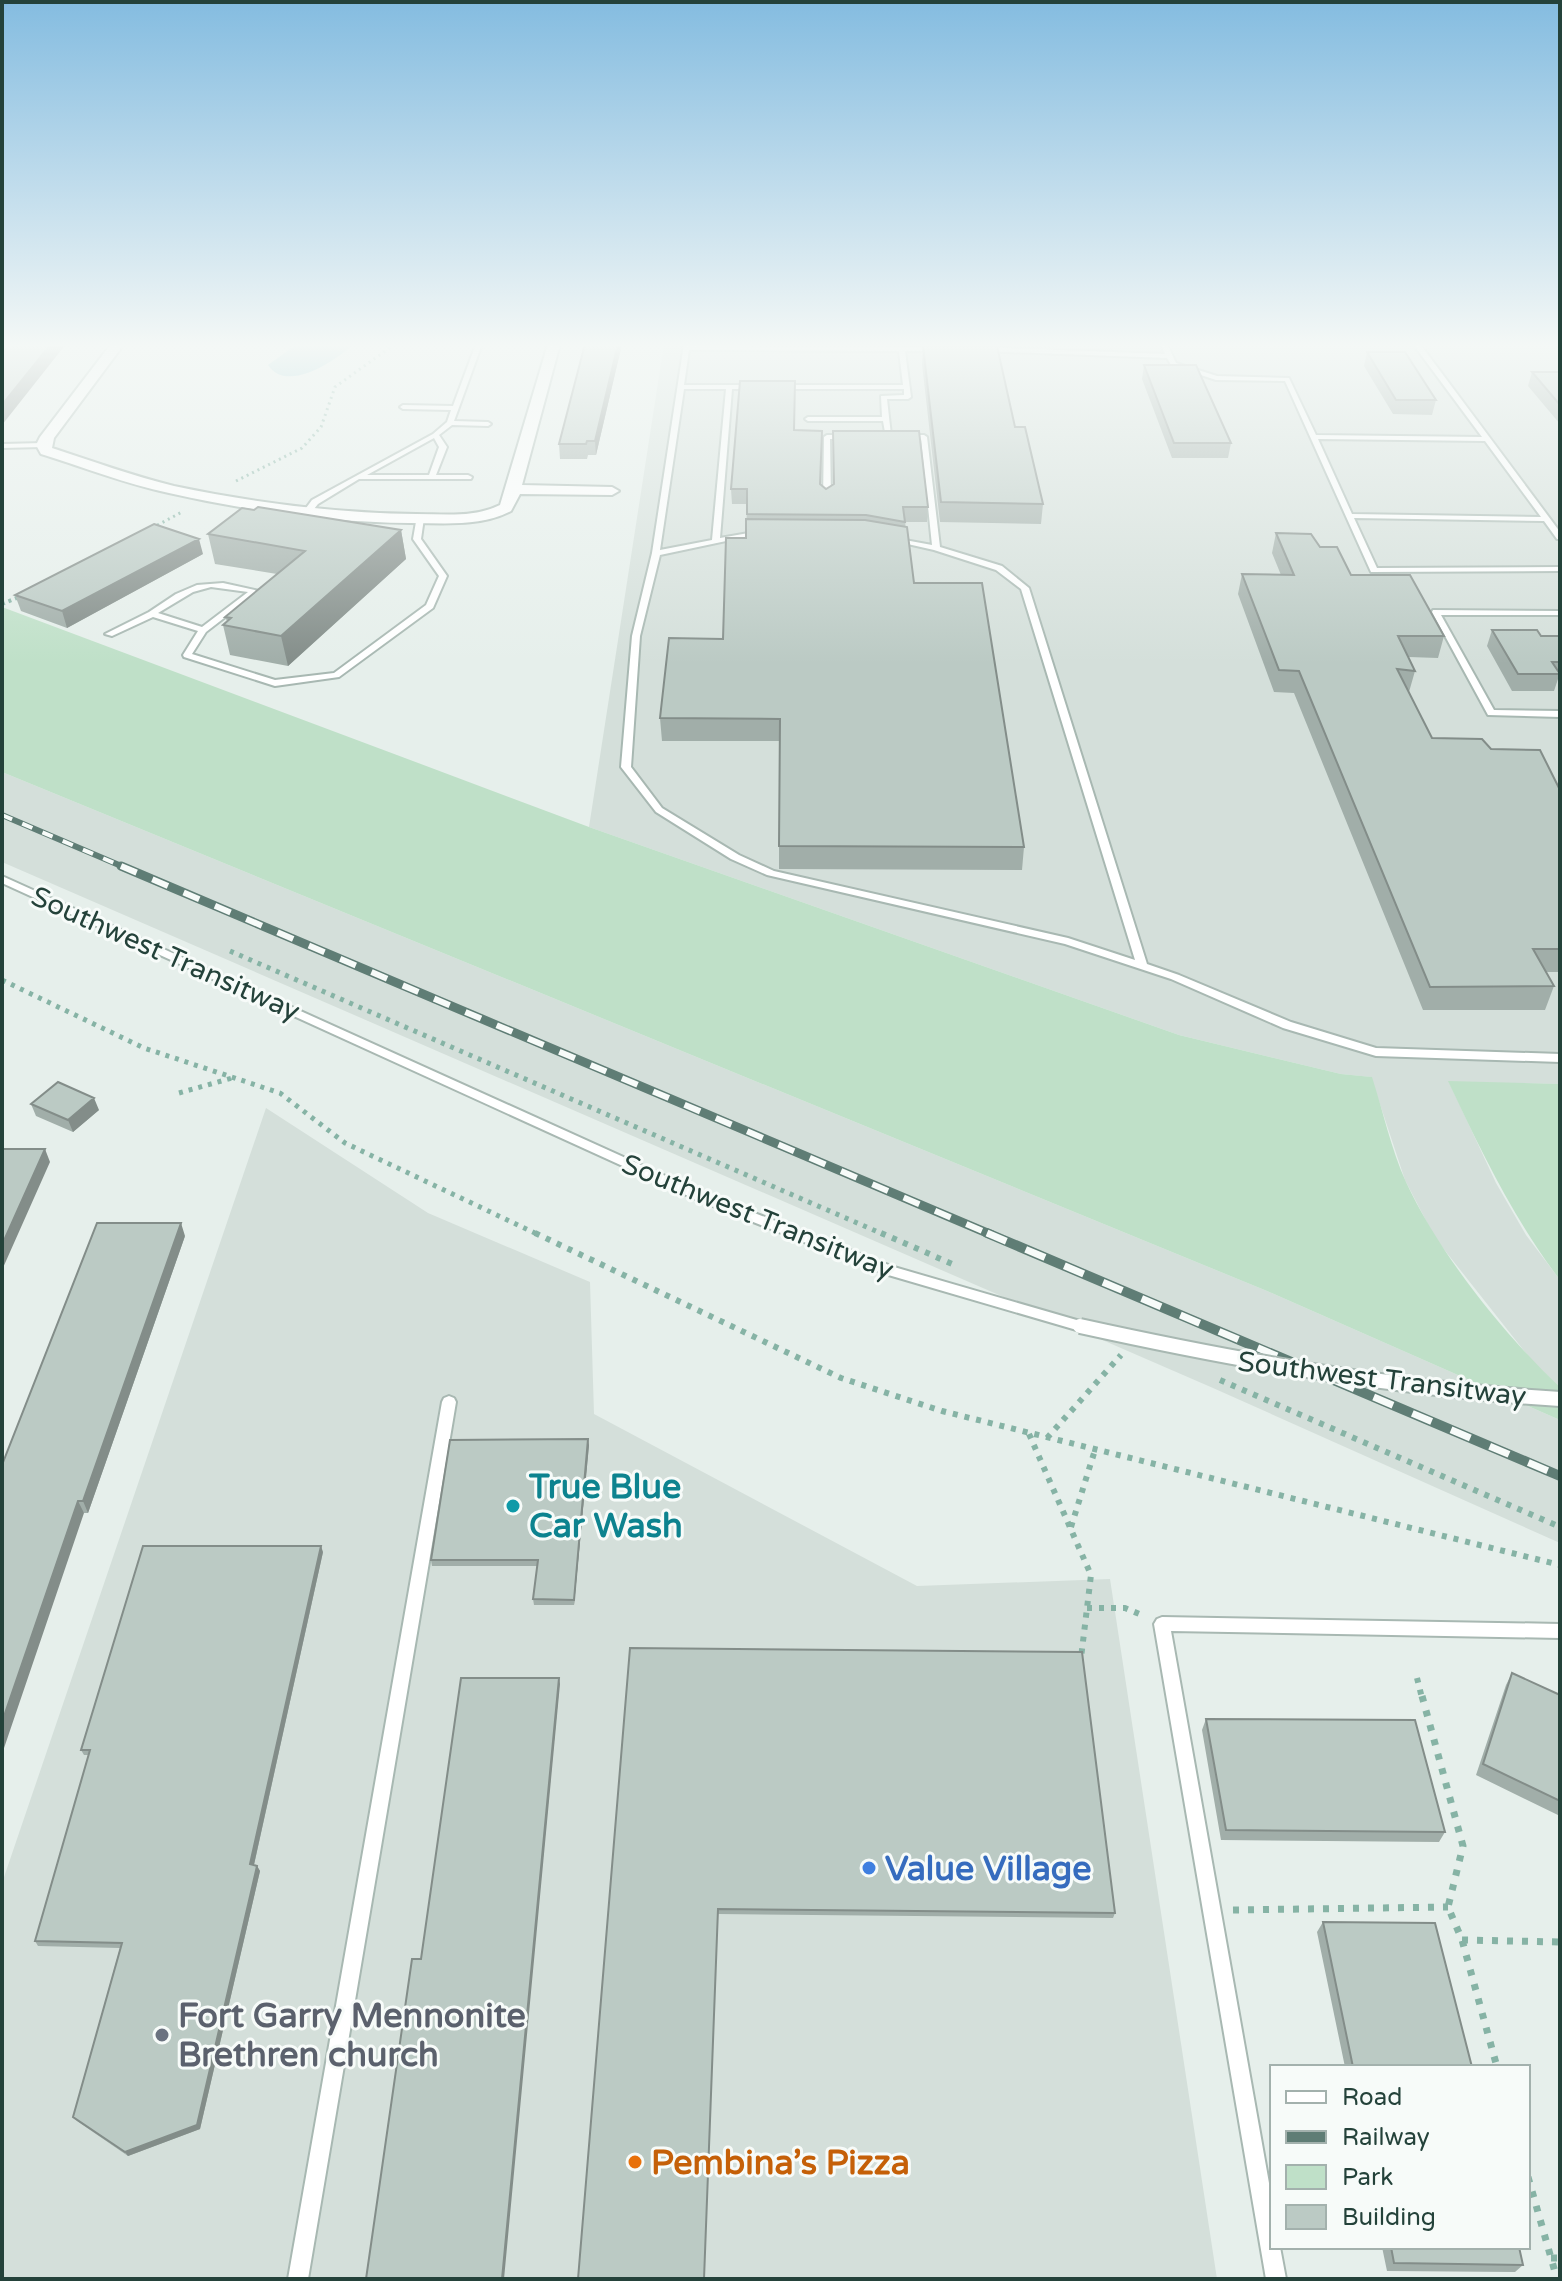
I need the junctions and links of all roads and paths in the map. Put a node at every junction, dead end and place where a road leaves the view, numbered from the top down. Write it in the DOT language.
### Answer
graph roads {
  1 [pos="46,450"];
  2 [pos="297,450"];
  3 [pos="407,450"];
  4 [pos="442,450"];
  5 [pos="525,450"];
  6 [pos="673,450"];
  7 [pos="724,450"];
  8 [pos="827,450"];
  9 [pos="925,450"];
  10 [pos="1319,450"];
  11 [pos="1495,450"];
  12 [pos="358,477"];
  13 [pos="432,477"];
  14 [pos="468,477"];
  15 [pos="514,489"];
  16 [pos="612,491"];
  17 [pos="209,498"];
  18 [pos="827,499"];
  19 [pos="307,512"];
  20 [pos="1349,516"];
  21 [pos="420,518"];
  22 [pos="1546,519"];
  23 [pos="149,529"];
  24 [pos="771,533"];
  25 [pos="1560,537"];
  26 [pos="879,538"];
  27 [pos="716,540"];
  28 [pos="936,548"];
  29 [pos="656,553"];
  30 [pos="1560,569"];
  31 [pos="28,594"];
  32 [pos="2,604"];
  33 [pos="1560,613"];
  34 [pos="152,614"];
  35 [pos="203,630"];
  36 [pos="109,634"];
  37 [pos="1560,714"];
  38 [pos="2,879"];
  39 [pos="230,951"];
  40 [pos="1142,966"];
  41 [pos="2,980"];
  42 [pos="1560,1058"];
  43 [pos="233,1078"];
  44 [pos="179,1093"];
  45 [pos="958,1267"];
  46 [pos="1123,1353"];
  47 [pos="1218,1379"];
  48 [pos="1560,1399"];
  49 [pos="449,1402"];
  50 [pos="1029,1433"];
  51 [pos="1047,1438"];
  52 [pos="1095,1450"];
  53 [pos="1560,1527"];
  54 [pos="1070,1528"];
  55 [pos="1560,1565"];
  56 [pos="1087,1608"];
  57 [pos="1162,1624"];
  58 [pos="1560,1631"];
  59 [pos="1081,1658"];
  60 [pos="1417,1678"];
  61 [pos="1448,1907"];
  62 [pos="1212,1910"];
  63 [pos="1462,1940"];
  64 [pos="1560,1942"];
  65 [pos="1496,2065"];
  66 [pos="1530,2183"];
  67 [pos="1270,2244"];
  68 [pos="1271,2249"];
  69 [pos="1555,2258"];
  70 [pos="298,2279"];
  71 [pos="1276,2279"];
  72 [pos="1557,2279"];
  1 -- 17 [label="street"];
  2 -- 17 [label="path"];
  3 -- 12 [label="lane"];
  4 -- 13 [label="lane"];
  5 -- 15 [label="street"];
  6 -- 29 [label="lane"];
  7 -- 27 [label="lane"];
  8 -- 18 [label="lane"];
  9 -- 28 [label="lane"];
  10 -- 20 [label="lane"];
  11 -- 22 [label="lane"];
  12 -- 13 [label="lane"];
  12 -- 19 [label="lane"];
  13 -- 14 [label="lane"];
  15 -- 16 [label="street"];
  15 -- 21 [label="street"];
  17 -- 19 [label="street"];
  17 -- 23 [label="path"];
  19 -- 21 [label="street"];
  20 -- 22 [label="lane"];
  20 -- 30 [label="lane"];
  21 -- 35 [label="lane"];
  22 -- 25 [label="lane"];
  24 -- 27 [label="lane"];
  26 -- 28 [label="lane"];
  27 -- 29 [label="lane"];
  28 -- 40 [label="lane"];
  29 -- 40 [label="lane"];
  31 -- 32 [label="path"];
  33 -- 37 [label="lane"];
  34 -- 35 [label="lane"];
  34 -- 35 [label="lane"];
  34 -- 36 [label="lane"];
  38 -- 48 [label="lane, Southwest Transitway, bridge"];
  39 -- 45 [label="path"];
  40 -- 42 [label="lane"];
  41 -- 43 [label="path"];
  43 -- 44 [label="path"];
  43 -- 50 [label="path"];
  46 -- 51 [label="path"];
  47 -- 53 [label="path"];
  49 -- 70 [label="lane"];
  50 -- 51 [label="path"];
  50 -- 54 [label="path"];
  51 -- 52 [label="path"];
  52 -- 54 [label="path"];
  52 -- 55 [label="path"];
  54 -- 56 [label="path"];
  56 -- 57 [label="path"];
  56 -- 59 [label="path"];
  57 -- 58 [label="lane"];
  57 -- 62 [label="lane"];
  60 -- 61 [label="path"];
  61 -- 62 [label="path"];
  61 -- 63 [label="path"];
  62 -- 67 [label="lane"];
  63 -- 64 [label="path"];
  63 -- 65 [label="path"];
  66 -- 69 [label="path"];
  68 -- 71 [label="lane"];
  69 -- 72 [label="path"];
}
